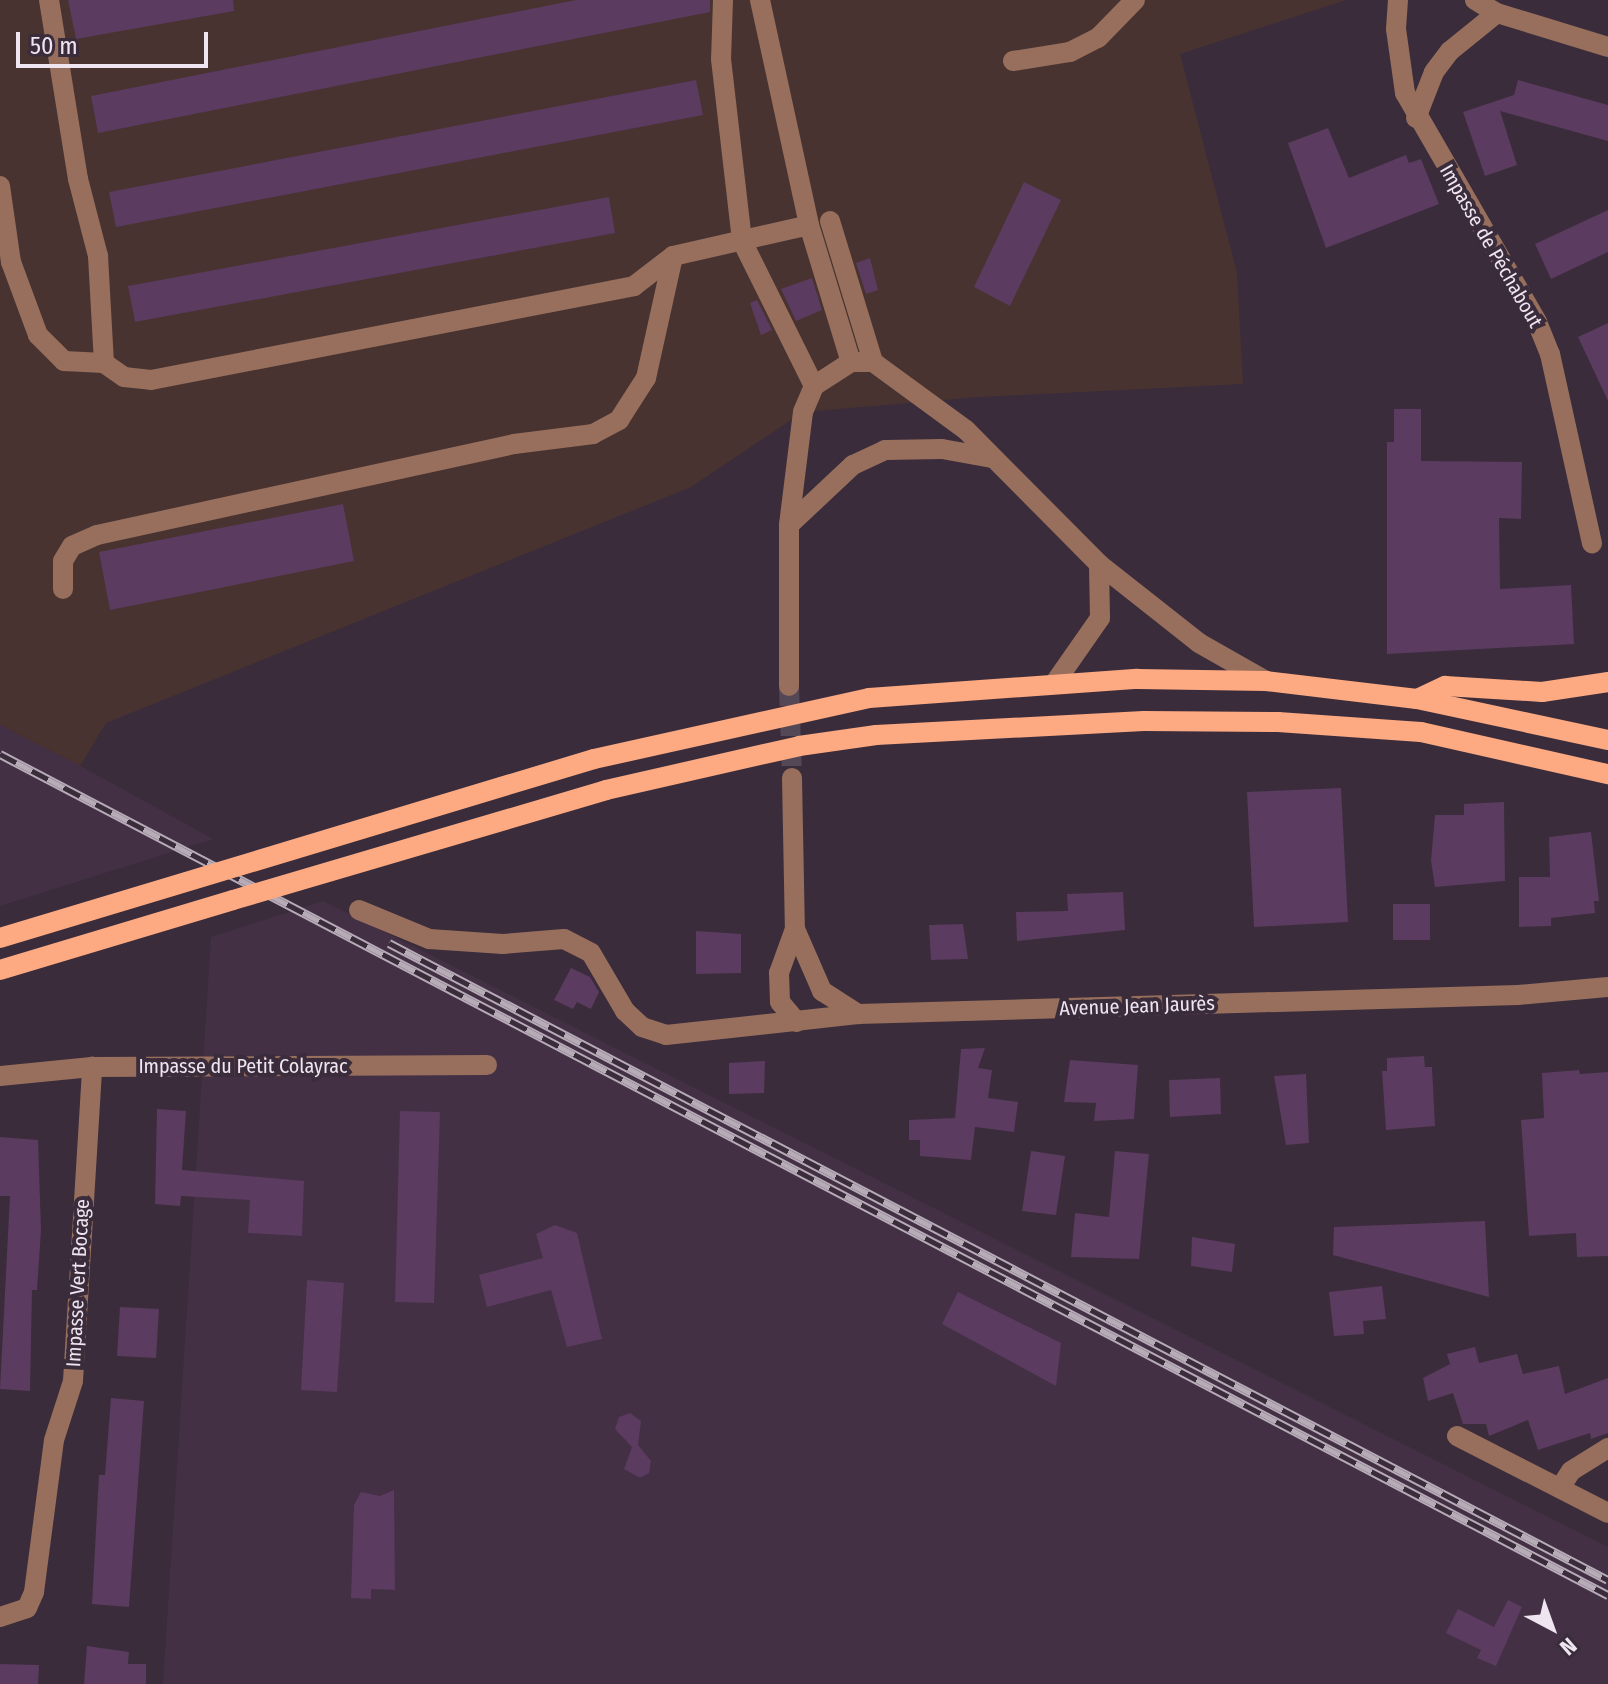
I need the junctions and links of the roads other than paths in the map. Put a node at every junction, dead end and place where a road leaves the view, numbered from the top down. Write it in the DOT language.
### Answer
graph roads {
  1 [pos="49,0"];
  2 [pos="723,0"];
  3 [pos="760,0"];
  4 [pos="1135,0"];
  5 [pos="1398,0"];
  6 [pos="1475,0"];
  7 [pos="1500,6"];
  8 [pos="1608,47"];
  9 [pos="1013,61"];
  10 [pos="1416,118"];
  11 [pos="0,186"];
  12 [pos="830,221"];
  13 [pos="809,225"];
  14 [pos="742,241"];
  15 [pos="673,256"];
  16 [pos="851,362"];
  17 [pos="873,362"];
  18 [pos="104,363"];
  19 [pos="814,386"];
  20 [pos="993,458"];
  21 [pos="789,525"];
  22 [pos="1592,543"];
  23 [pos="1099,564"];
  24 [pos="63,589"];
  25 [pos="1266,681"];
  26 [pos="1608,682"];
  27 [pos="1054,684"];
  28 [pos="789,686"];
  29 [pos="1417,699"];
  30 [pos="1608,740"];
  31 [pos="1608,774"];
  32 [pos="792,778"];
  33 [pos="359,910"];
  34 [pos="795,929"];
  35 [pos="0,938"];
  36 [pos="0,970"];
  37 [pos="1608,987"];
  38 [pos="858,1014"];
  39 [pos="797,1022"];
  40 [pos="487,1065"];
  41 [pos="92,1067"];
  42 [pos="0,1076"];
  43 [pos="1457,1436"];
  44 [pos="1608,1448"];
  45 [pos="1560,1488"];
  46 [pos="1608,1513"];
  47 [pos="0,1617"];
  1 -- 18 [label="street"];
  2 -- 14 [label="street"];
  3 -- 13 [label="street"];
  4 -- 9 [label="street"];
  5 -- 10 [label="street, Impasse de Péchabout"];
  6 -- 7 [label="street"];
  7 -- 8 [label="street"];
  7 -- 10 [label="street"];
  10 -- 22 [label="street, Impasse de Péchabout"];
  11 -- 18 [label="street"];
  12 -- 17 [label="street"];
  13 -- 14 [label="street"];
  13 -- 16 [label="street"];
  14 -- 15 [label="street"];
  14 -- 19 [label="street"];
  15 -- 18 [label="street"];
  15 -- 24 [label="street"];
  16 -- 17 [label="street"];
  16 -- 19 [label="street"];
  17 -- 20 [label="street"];
  19 -- 21 [label="street"];
  20 -- 21 [label="street"];
  20 -- 23 [label="street"];
  21 -- 28 [label="street"];
  23 -- 25 [label="street"];
  23 -- 27 [label="street"];
  25 -- 27 [label="main road"];
  25 -- 29 [label="main road"];
  26 -- 29 [label="main road"];
  27 -- 35 [label="main road, bridge"];
  29 -- 30 [label="main road"];
  31 -- 36 [label="main road, bridge"];
  32 -- 34 [label="street"];
  33 -- 39 [label="street, Avenue Jean Jaurès"];
  34 -- 38 [label="street"];
  34 -- 39 [label="street"];
  37 -- 38 [label="street, Avenue Jean Jaurès"];
  38 -- 39 [label="street, Avenue Jean Jaurès"];
  40 -- 41 [label="street, Impasse du Petit Colayrac"];
  41 -- 42 [label="street, Impasse du Petit Colayrac"];
  41 -- 47 [label="street, Impasse Vert Bocage"];
  43 -- 45 [label="street"];
  44 -- 45 [label="street"];
  45 -- 46 [label="street"];
}
